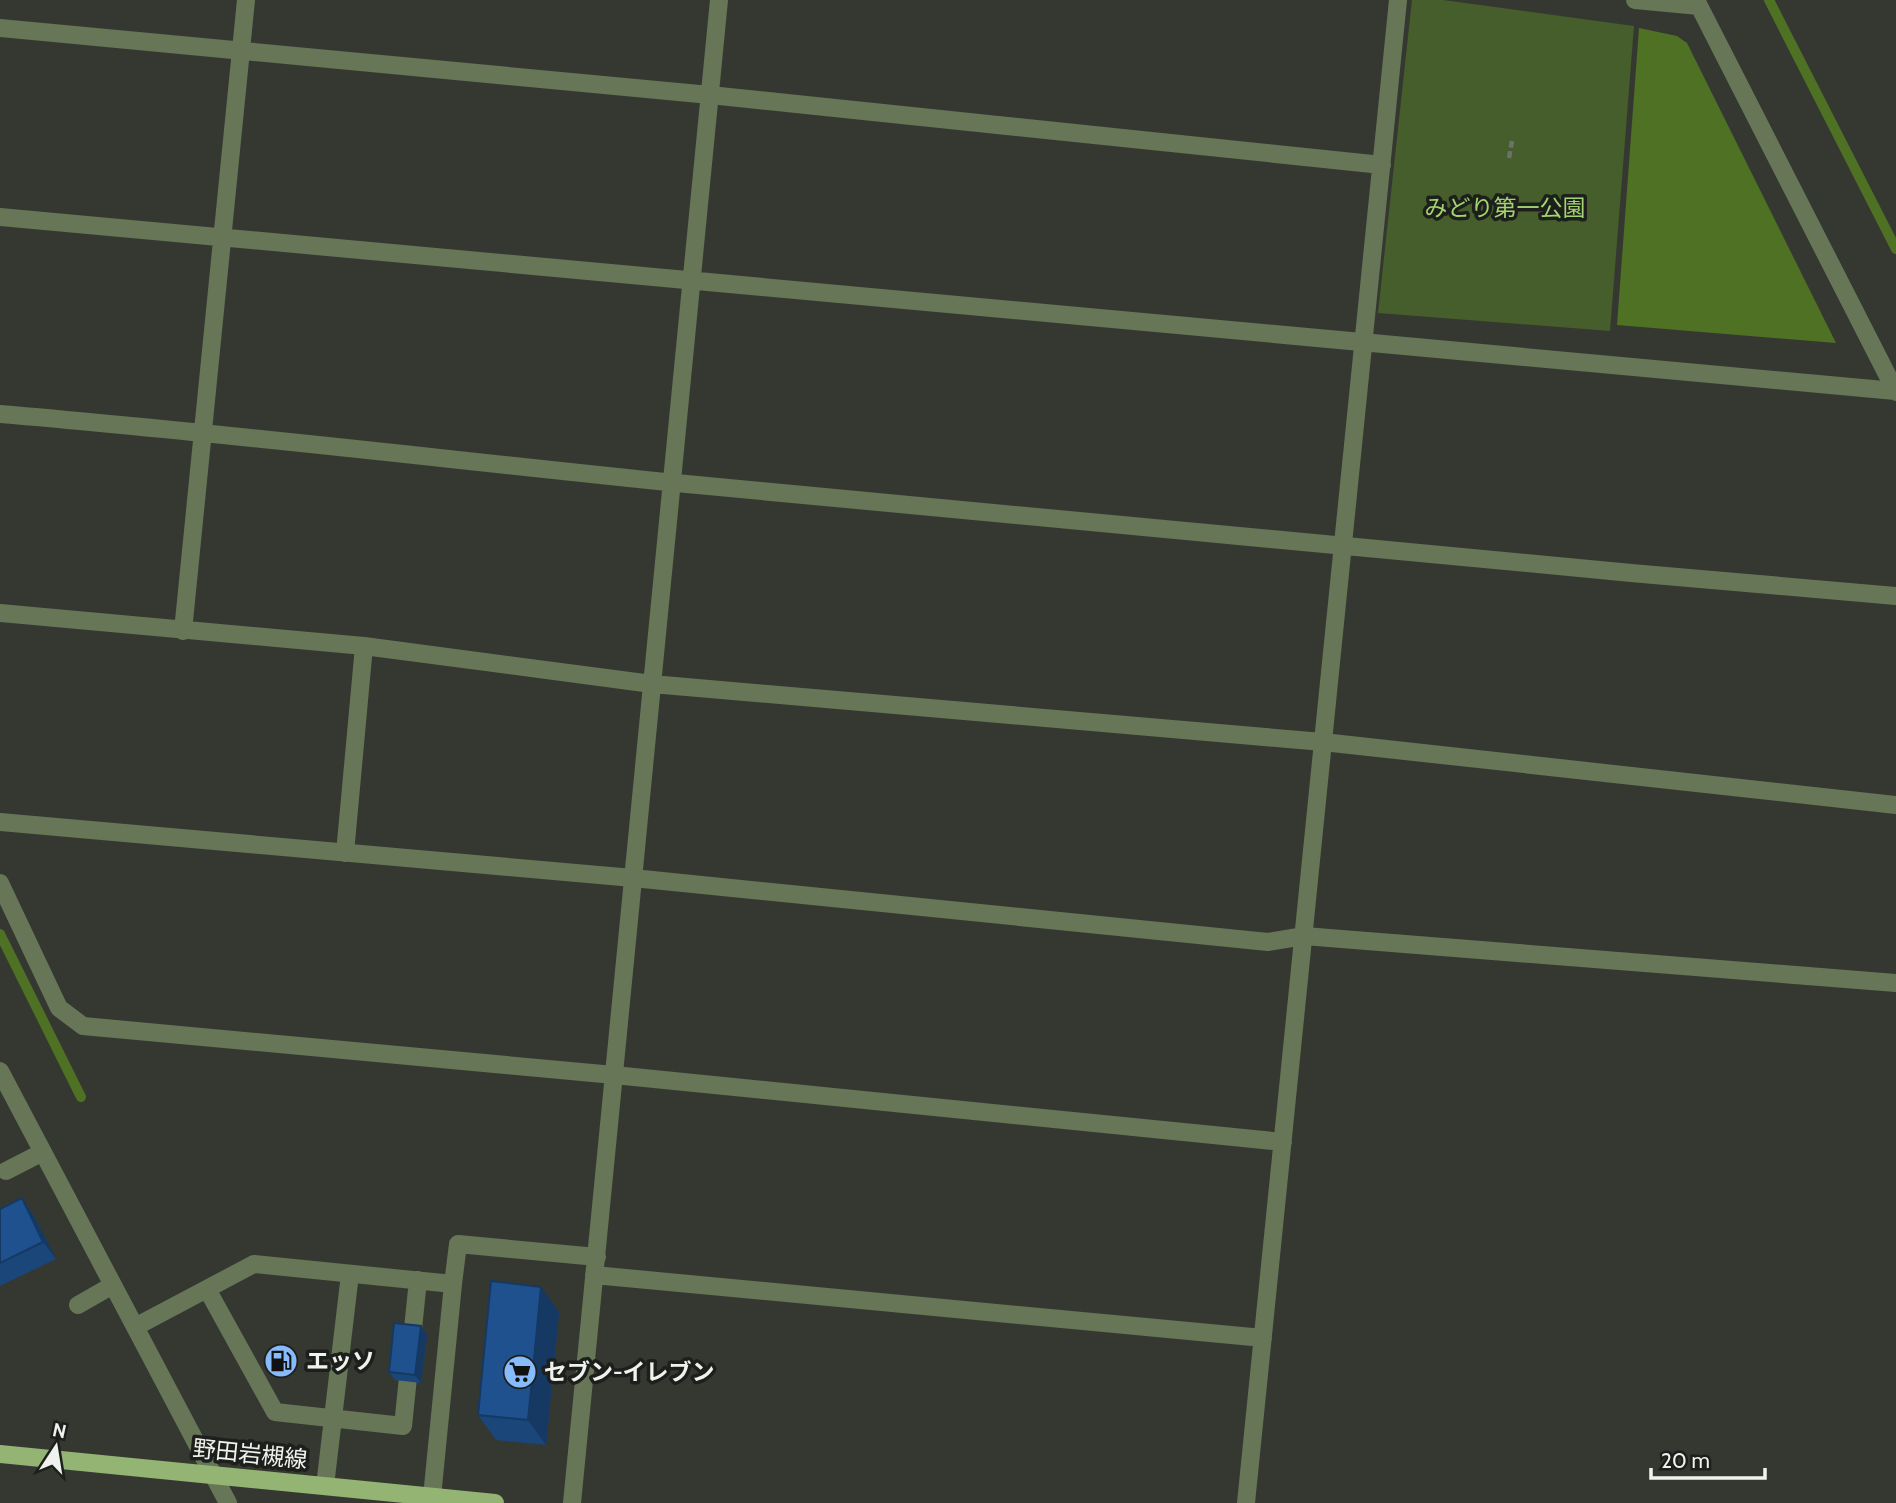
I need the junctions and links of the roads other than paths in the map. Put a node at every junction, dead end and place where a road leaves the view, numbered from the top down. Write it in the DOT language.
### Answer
graph roads {
  1 [pos="246,0"];
  2 [pos="719,0"];
  3 [pos="1398,0"];
  4 [pos="1634,0"];
  5 [pos="1698,3"];
  6 [pos="0,28"];
  7 [pos="241,50"];
  8 [pos="710,95"];
  9 [pos="1382,165"];
  10 [pos="0,217"];
  11 [pos="222,237"];
  12 [pos="692,280"];
  13 [pos="1364,342"];
  14 [pos="1896,392"];
  15 [pos="0,414"];
  16 [pos="203,431"];
  17 [pos="672,482"];
  18 [pos="1343,548"];
  19 [pos="1896,596"];
  20 [pos="0,613"];
  21 [pos="183,631"];
  22 [pos="364,646"];
  23 [pos="652,684"];
  24 [pos="1323,742"];
  25 [pos="1896,805"];
  26 [pos="0,822"];
  27 [pos="345,852"];
  28 [pos="633,878"];
  29 [pos="0,883"];
  30 [pos="1304,936"];
  31 [pos="1896,984"];
  32 [pos="0,1071"];
  33 [pos="614,1075"];
  34 [pos="1283,1142"];
  35 [pos="43,1152"];
  36 [pos="6,1171"];
  37 [pos="596,1266"];
  38 [pos="350,1274"];
  39 [pos="418,1280"];
  40 [pos="113,1284"];
  41 [pos="453,1284"];
  42 [pos="207,1289"];
  43 [pos="78,1305"];
  44 [pos="135,1327"];
  45 [pos="1263,1338"];
  46 [pos="333,1419"];
  47 [pos="0,1454"];
  48 [pos="214,1475"];
  49 [pos="325,1486"];
  50 [pos="432,1496"];
  51 [pos="228,1503"];
  52 [pos="495,1503"];
  53 [pos="572,1503"];
  54 [pos="1246,1503"];
  1 -- 7 [label="street"];
  2 -- 8 [label="street"];
  3 -- 9 [label="street"];
  4 -- 5 [label="street"];
  5 -- 14 [label="street"];
  6 -- 7 [label="street"];
  7 -- 8 [label="street"];
  7 -- 11 [label="street"];
  8 -- 9 [label="street"];
  8 -- 12 [label="street"];
  9 -- 13 [label="street"];
  10 -- 11 [label="street"];
  11 -- 12 [label="street"];
  11 -- 16 [label="street"];
  12 -- 13 [label="street"];
  12 -- 17 [label="street"];
  13 -- 14 [label="street"];
  13 -- 18 [label="street"];
  15 -- 16 [label="street"];
  16 -- 17 [label="street"];
  16 -- 21 [label="street"];
  17 -- 18 [label="street"];
  17 -- 23 [label="street"];
  18 -- 19 [label="street"];
  18 -- 24 [label="street"];
  20 -- 21 [label="street"];
  21 -- 22 [label="street"];
  22 -- 23 [label="street"];
  22 -- 27 [label="street"];
  23 -- 24 [label="street"];
  23 -- 28 [label="street"];
  24 -- 25 [label="street"];
  24 -- 30 [label="street"];
  26 -- 27 [label="street"];
  27 -- 28 [label="street"];
  28 -- 30 [label="street"];
  28 -- 33 [label="street"];
  29 -- 33 [label="street"];
  30 -- 31 [label="street"];
  30 -- 34 [label="street"];
  32 -- 35 [label="street"];
  33 -- 34 [label="street"];
  33 -- 37 [label="street"];
  34 -- 45 [label="street"];
  35 -- 36 [label="street"];
  35 -- 40 [label="street"];
  37 -- 41 [label="street"];
  37 -- 45 [label="street"];
  37 -- 53 [label="street"];
  38 -- 39 [label="street"];
  38 -- 42 [label="street"];
  38 -- 46 [label="street"];
  39 -- 41 [label="street"];
  39 -- 46 [label="street"];
  40 -- 43 [label="street"];
  40 -- 44 [label="street"];
  41 -- 50 [label="street"];
  42 -- 44 [label="street"];
  42 -- 46 [label="street"];
  44 -- 48 [label="street"];
  45 -- 54 [label="street"];
  46 -- 49 [label="street"];
  47 -- 48 [label="main road, 野田岩槻線"];
  48 -- 49 [label="main road, 野田岩槻線"];
  48 -- 51 [label="street"];
  49 -- 50 [label="main road, 野田岩槻線"];
  50 -- 52 [label="main road, 野田岩槻線"];
}
